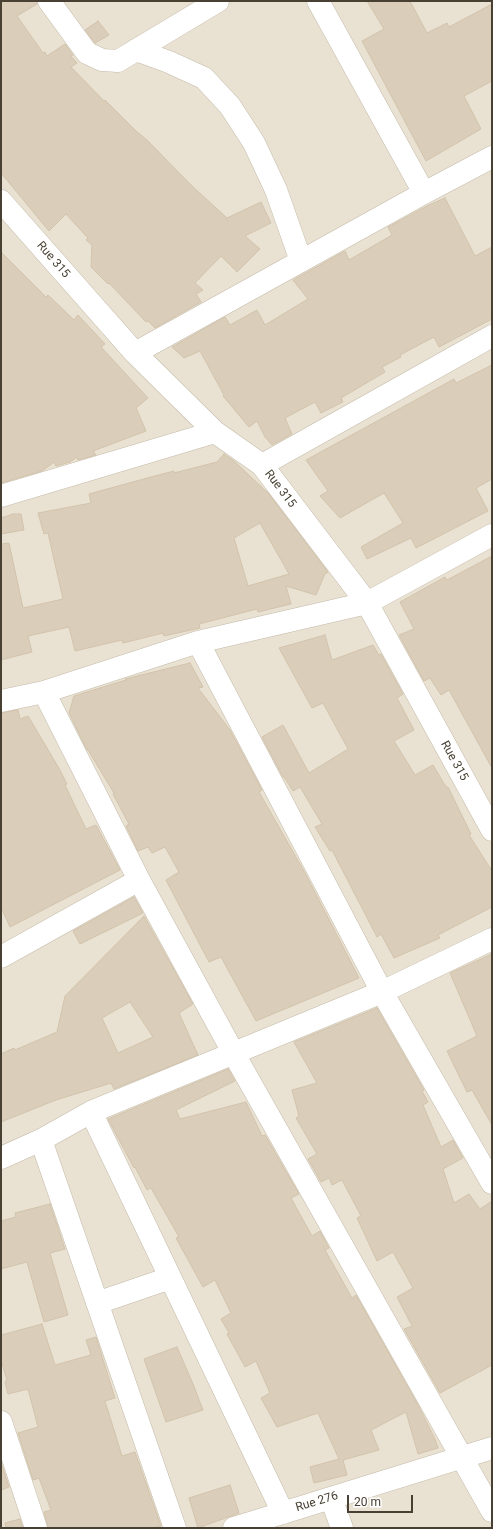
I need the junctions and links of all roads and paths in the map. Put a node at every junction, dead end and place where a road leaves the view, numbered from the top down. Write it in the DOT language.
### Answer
graph roads {
  1 [pos="49,1"];
  2 [pos="218,1"];
  3 [pos="318,1"];
  4 [pos="136,50"];
  5 [pos="492,157"];
  6 [pos="424,193"];
  7 [pos="1,201"];
  8 [pos="301,261"];
  9 [pos="492,336"];
  10 [pos="135,353"];
  11 [pos="215,432"];
  12 [pos="262,465"];
  13 [pos="1,496"];
  14 [pos="492,535"];
  15 [pos="367,603"];
  16 [pos="198,642"];
  17 [pos="44,692"];
  18 [pos="1,701"];
  19 [pos="492,830"];
  20 [pos="139,880"];
  21 [pos="492,939"];
  22 [pos="1,957"];
  23 [pos="382,992"];
  24 [pos="234,1054"];
  25 [pos="91,1112"];
  26 [pos="41,1140"];
  27 [pos="1,1158"];
  28 [pos="492,1183"];
  29 [pos="170,1278"];
  30 [pos="97,1303"];
  31 [pos="1,1422"];
  32 [pos="492,1448"];
  33 [pos="462,1458"];
  34 [pos="331,1498"];
  35 [pos="492,1511"];
  36 [pos="283,1513"];
  37 [pos="36,1528"];
  38 [pos="174,1528"];
  39 [pos="234,1528"];
  40 [pos="342,1528"];
  1 -- 4 [label="street"];
  2 -- 4 [label="street"];
  3 -- 6 [label="street"];
  4 -- 8 [label="street"];
  5 -- 6 [label="street"];
  6 -- 8 [label="street"];
  7 -- 10 [label="street, Rue 315"];
  8 -- 10 [label="street"];
  9 -- 12 [label="street"];
  10 -- 11 [label="street, Rue 315"];
  11 -- 12 [label="street, Rue 315"];
  11 -- 13 [label="street"];
  12 -- 15 [label="street, Rue 315"];
  14 -- 15 [label="street"];
  15 -- 16 [label="street"];
  15 -- 19 [label="street, Rue 315"];
  16 -- 17 [label="street"];
  16 -- 23 [label="street"];
  17 -- 18 [label="street"];
  17 -- 20 [label="street"];
  20 -- 22 [label="street"];
  20 -- 24 [label="street"];
  21 -- 23 [label="street"];
  23 -- 24 [label="street"];
  23 -- 28 [label="street"];
  24 -- 25 [label="street"];
  24 -- 33 [label="street"];
  25 -- 26 [label="street"];
  25 -- 29 [label="street"];
  26 -- 27 [label="street"];
  26 -- 30 [label="street"];
  29 -- 30 [label="street"];
  29 -- 36 [label="street"];
  30 -- 38 [label="street"];
  31 -- 37 [label="street"];
  32 -- 33 [label="street, Rue 276"];
  33 -- 34 [label="street, Rue 276"];
  33 -- 35 [label="street"];
  34 -- 36 [label="street, Rue 276"];
  34 -- 40 [label="street"];
  36 -- 39 [label="street, Rue 276"];
}
